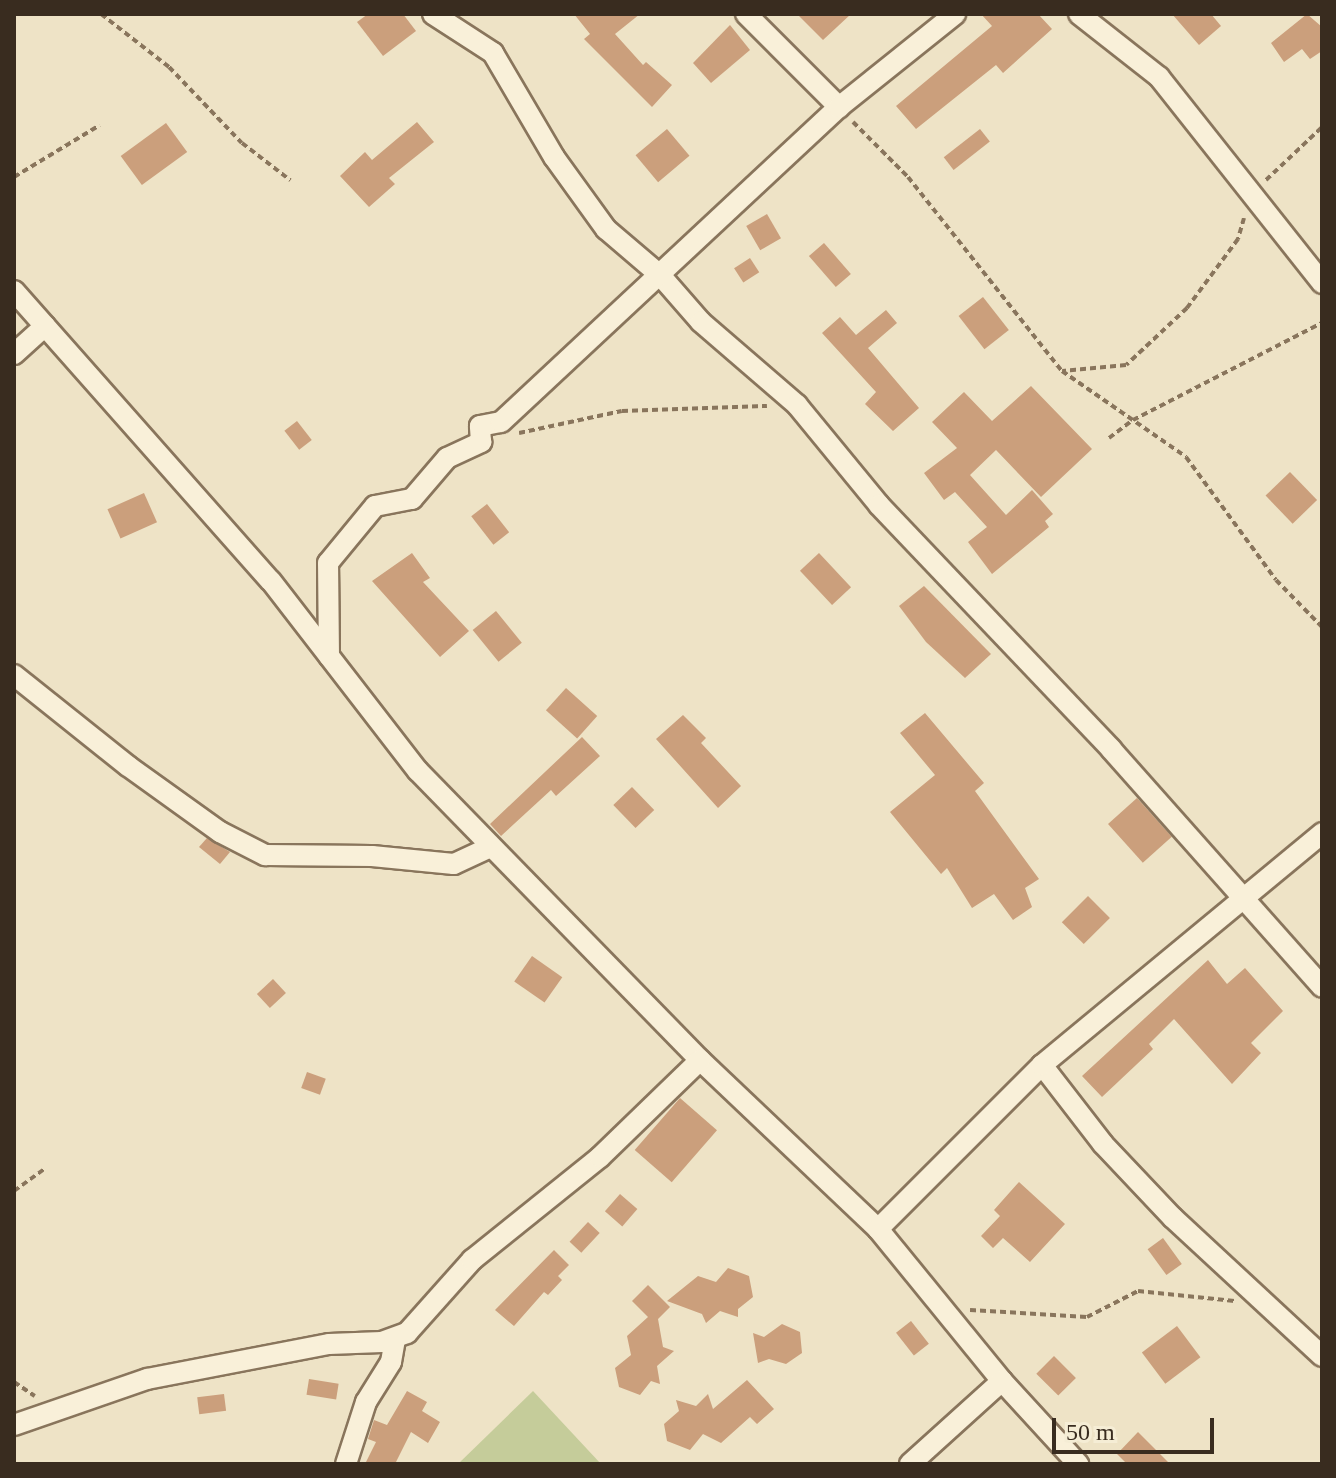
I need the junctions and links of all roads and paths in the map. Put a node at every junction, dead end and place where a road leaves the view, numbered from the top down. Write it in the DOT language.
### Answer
graph roads {
  1 [pos="101,14"];
  2 [pos="433,14"];
  3 [pos="746,14"];
  4 [pos="955,14"];
  5 [pos="1079,14"];
  6 [pos="839,107"];
  7 [pos="100,125"];
  8 [pos="1322,127"];
  9 [pos="14,177"];
  10 [pos="290,180"];
  11 [pos="1251,194"];
  12 [pos="660,275"];
  13 [pos="1322,283"];
  14 [pos="14,291"];
  15 [pos="1322,323"];
  16 [pos="45,326"];
  17 [pos="14,354"];
  18 [pos="1062,371"];
  19 [pos="797,405"];
  20 [pos="1133,420"];
  21 [pos="1109,438"];
  22 [pos="481,442"];
  23 [pos="1322,627"];
  24 [pos="329,656"];
  25 [pos="14,675"];
  26 [pos="1322,833"];
  27 [pos="489,848"];
  28 [pos="1245,897"];
  29 [pos="1322,987"];
  30 [pos="700,1060"];
  31 [pos="1042,1065"];
  32 [pos="44,1169"];
  33 [pos="14,1191"];
  34 [pos="878,1229"];
  35 [pos="1270,1305"];
  36 [pos="940,1308"];
  37 [pos="395,1339"];
  38 [pos="1322,1356"];
  39 [pos="1002,1381"];
  40 [pos="14,1425"];
  41 [pos="346,1464"];
  42 [pos="910,1464"];
  43 [pos="1078,1464"];
  1 -- 10 [label="path"];
  2 -- 12 [label="street"];
  3 -- 6 [label="street"];
  4 -- 6 [label="street"];
  5 -- 11 [label="street"];
  6 -- 12 [label="street"];
  6 -- 18 [label="path"];
  7 -- 9 [label="path"];
  8 -- 11 [label="path"];
  11 -- 13 [label="street"];
  11 -- 18 [label="path"];
  12 -- 19 [label="street"];
  12 -- 22 [label="street"];
  14 -- 16 [label="street"];
  15 -- 20 [label="path"];
  16 -- 17 [label="street"];
  16 -- 24 [label="street"];
  18 -- 20 [label="path"];
  19 -- 22 [label="path"];
  19 -- 28 [label="street"];
  20 -- 21 [label="path"];
  20 -- 23 [label="path"];
  22 -- 24 [label="street"];
  24 -- 27 [label="street"];
  25 -- 27 [label="street"];
  26 -- 28 [label="street"];
  27 -- 30 [label="street"];
  28 -- 29 [label="street"];
  28 -- 31 [label="street"];
  30 -- 34 [label="street"];
  30 -- 37 [label="street"];
  31 -- 34 [label="street"];
  31 -- 35 [label="street"];
  32 -- 33 [label="path"];
  34 -- 36 [label="street"];
  35 -- 36 [label="path"];
  35 -- 38 [label="street"];
  36 -- 39 [label="street"];
  37 -- 40 [label="street"];
  37 -- 41 [label="street"];
  39 -- 42 [label="street"];
  39 -- 43 [label="street"];
}
